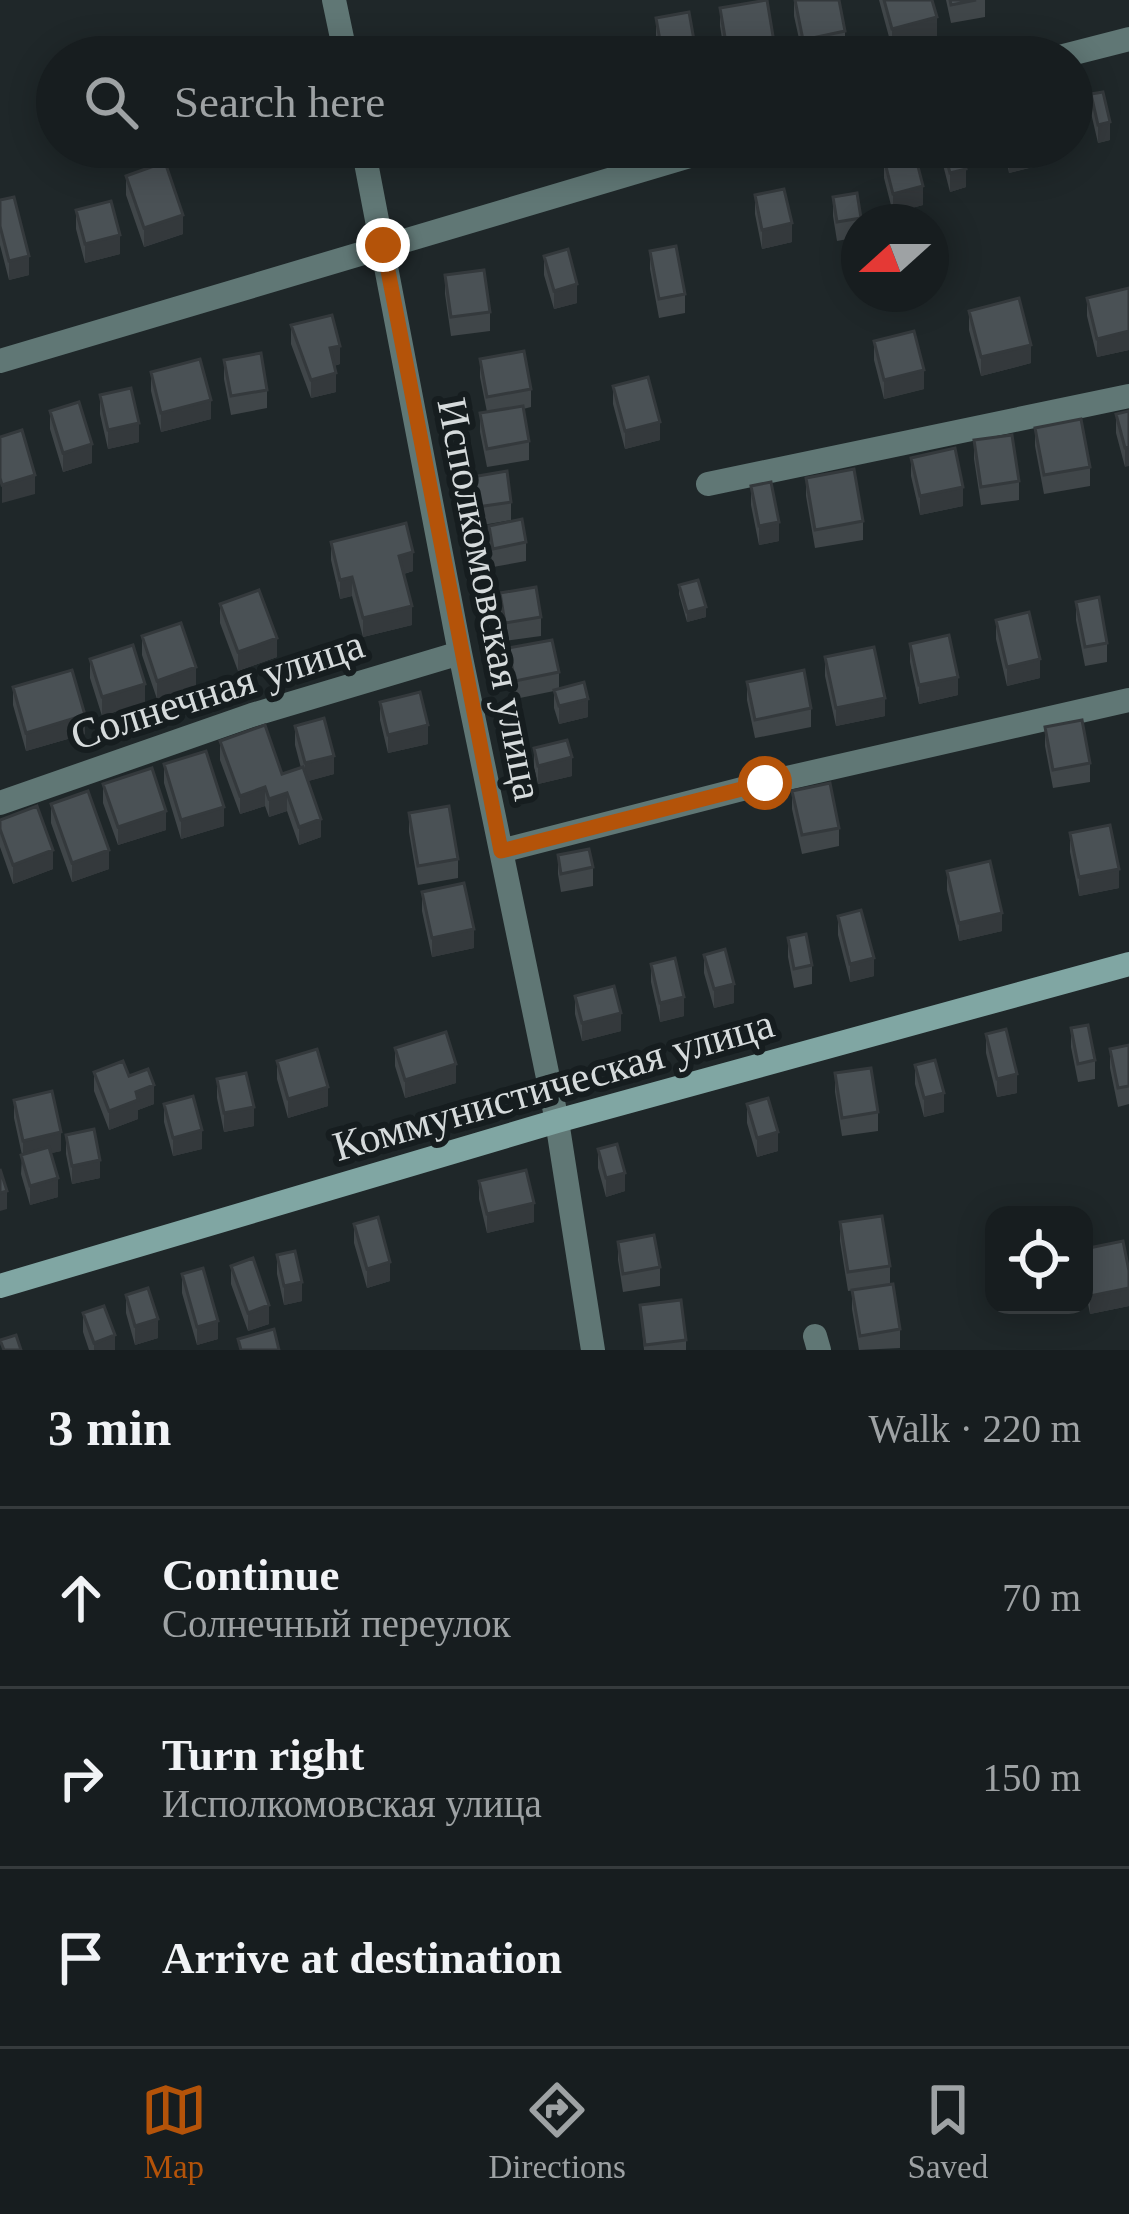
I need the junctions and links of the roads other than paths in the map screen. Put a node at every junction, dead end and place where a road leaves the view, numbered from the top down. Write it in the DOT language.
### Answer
graph roads {
  1 [pos="334,0"];
  2 [pos="342,36"];
  3 [pos="1129,39"];
  4 [pos="1093,48"];
  5 [pos="367,168"];
  6 [pos="648,168"];
  7 [pos="383,245"];
  8 [pos="0,361"];
  9 [pos="1129,396"];
  10 [pos="708,484"];
  11 [pos="460,653"];
  12 [pos="1129,700"];
  13 [pos="0,803"];
  14 [pos="501,851"];
  15 [pos="1129,964"];
  16 [pos="557,1121"];
  17 [pos="0,1286"];
  18 [pos="593,1350"];
  1 -- 2 [label="street"];
  3 -- 4 [label="street"];
  5 -- 7 [label="street, Исполкомовская улица"];
  6 -- 7 [label="street"];
  7 -- 8 [label="street"];
  7 -- 11 [label="street, Исполкомовская улица"];
  9 -- 10 [label="street"];
  11 -- 13 [label="street, Солнечная улица"];
  11 -- 14 [label="street, Исполкомовская улица"];
  12 -- 14 [label="street"];
  14 -- 16 [label="street, Исполкомовская улица"];
  15 -- 16 [label="main road, Коммунистическая улица"];
  16 -- 17 [label="main road, Коммунистическая улица"];
  16 -- 18 [label="street, Исполкомовская улица"];
}
